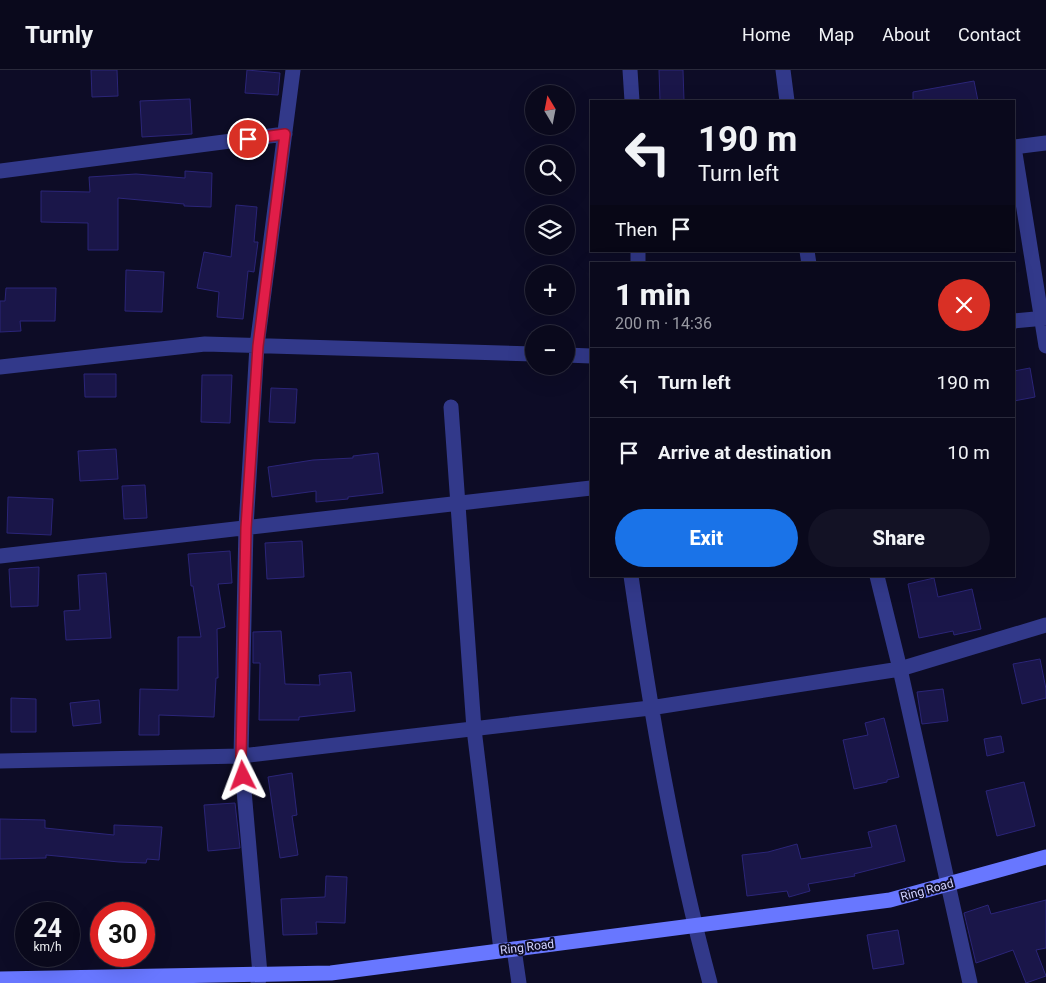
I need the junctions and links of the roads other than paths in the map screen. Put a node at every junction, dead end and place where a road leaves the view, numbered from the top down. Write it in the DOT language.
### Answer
graph roads {
  1 [pos="293,70"];
  2 [pos="630,70"];
  3 [pos="783,70"];
  4 [pos="632,100"];
  5 [pos="787,100"];
  6 [pos="285,134"];
  7 [pos="1046,143"];
  8 [pos="1015,147"];
  9 [pos="1015,153"];
  10 [pos="0,171"];
  11 [pos="1043,318"];
  12 [pos="1015,321"];
  13 [pos="258,346"];
  14 [pos="1046,346"];
  15 [pos="525,354"];
  16 [pos="575,355"];
  17 [pos="590,356"];
  18 [pos="0,366"];
  19 [pos="450,407"];
  20 [pos="590,488"];
  21 [pos="458,503"];
  22 [pos="246,528"];
  23 [pos="0,556"];
  24 [pos="631,577"];
  25 [pos="878,577"];
  26 [pos="1046,625"];
  27 [pos="900,669"];
  28 [pos="650,708"];
  29 [pos="474,729"];
  30 [pos="241,756"];
  31 [pos="0,761"];
  32 [pos="1046,857"];
  33 [pos="948,884"];
  34 [pos="694,926"];
  35 [pos="508,950"];
  36 [pos="0,979"];
  37 [pos="259,979"];
  38 [pos="519,983"];
  39 [pos="710,983"];
  40 [pos="970,983"];
  1 -- 6 [label="street"];
  2 -- 4 [label="street"];
  3 -- 5 [label="street"];
  6 -- 10 [label="street"];
  6 -- 13 [label="street"];
  7 -- 8 [label="street"];
  9 -- 11 [label="street"];
  11 -- 12 [label="street"];
  11 -- 14 [label="street"];
  13 -- 15 [label="street"];
  13 -- 18 [label="street"];
  13 -- 22 [label="street"];
  16 -- 17 [label="street"];
  19 -- 21 [label="street"];
  20 -- 21 [label="street"];
  21 -- 22 [label="street"];
  21 -- 29 [label="street"];
  22 -- 23 [label="street"];
  22 -- 30 [label="street"];
  24 -- 28 [label="street"];
  25 -- 27 [label="street"];
  26 -- 27 [label="street"];
  27 -- 28 [label="street"];
  27 -- 33 [label="street"];
  28 -- 29 [label="street"];
  28 -- 34 [label="street"];
  29 -- 30 [label="street"];
  29 -- 35 [label="street"];
  30 -- 31 [label="street"];
  30 -- 37 [label="street"];
  32 -- 33 [label="street, Ring Road"];
  33 -- 34 [label="street, Ring Road"];
  33 -- 40 [label="street"];
  34 -- 35 [label="street, Ring Road"];
  34 -- 39 [label="street"];
  35 -- 37 [label="street, Ring Road"];
  35 -- 38 [label="street"];
  36 -- 37 [label="street, Ring Road"];
}
